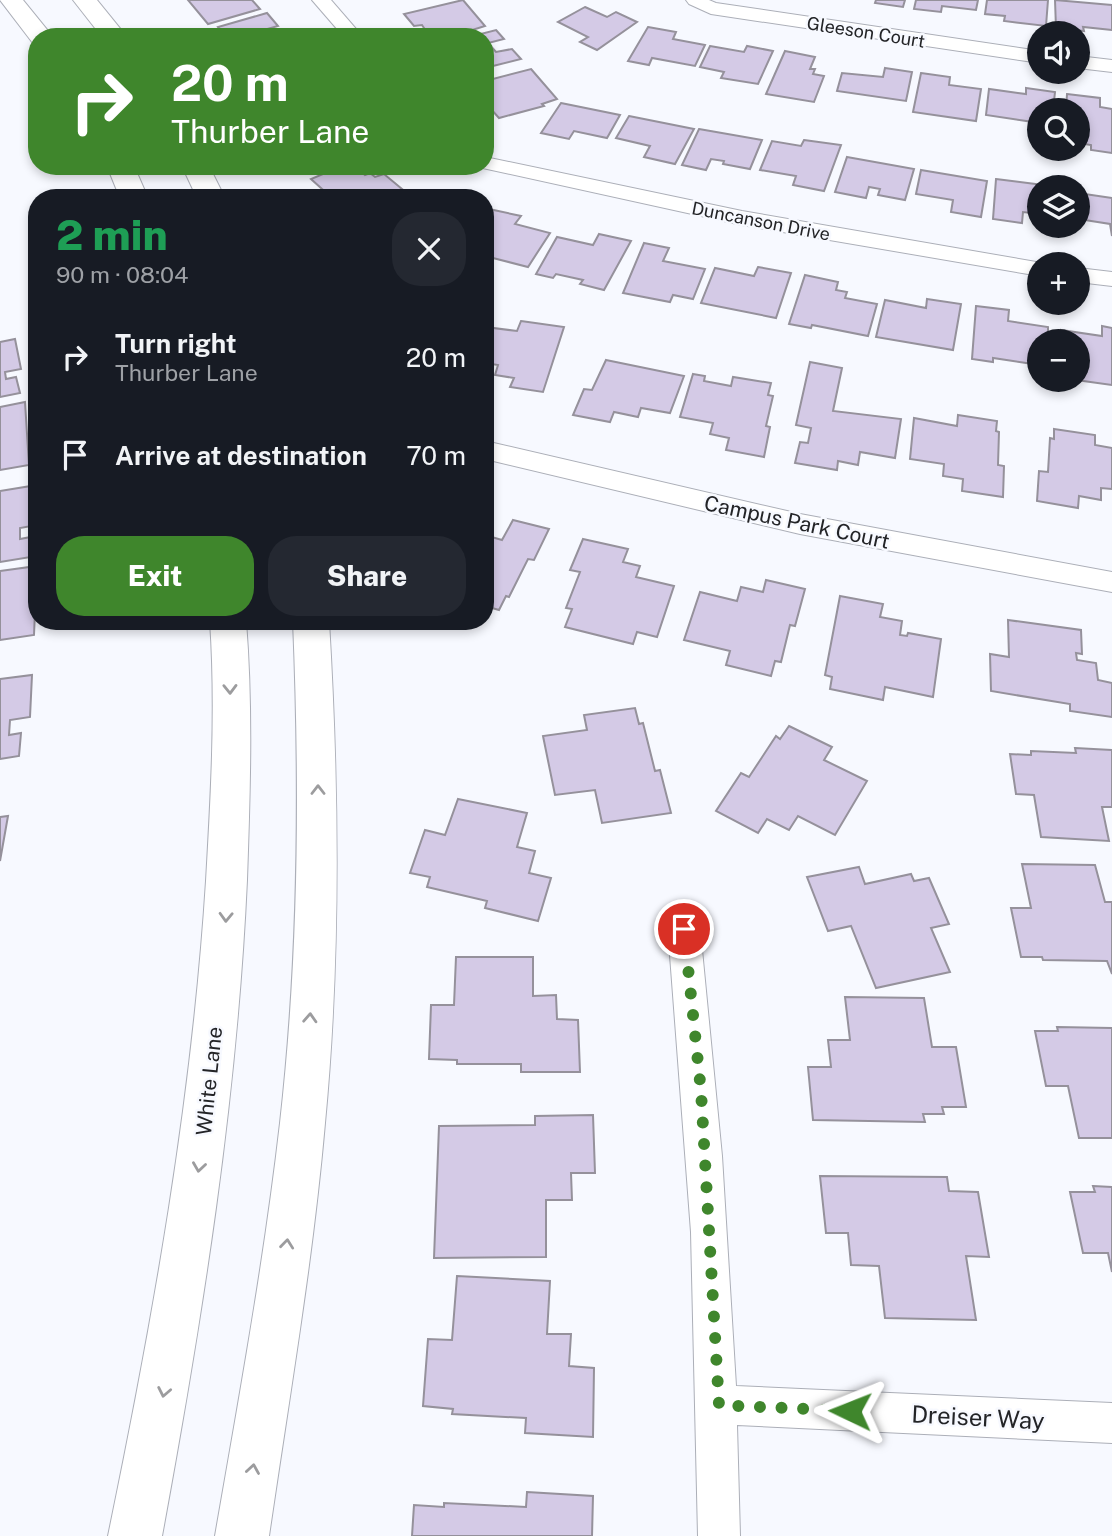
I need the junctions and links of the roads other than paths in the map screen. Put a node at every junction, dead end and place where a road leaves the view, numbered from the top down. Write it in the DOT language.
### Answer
graph roads {
  1 [pos="11,0"];
  2 [pos="85,0"];
  3 [pos="321,0"];
  4 [pos="695,0"];
  5 [pos="34,28"];
  6 [pos="108,28"];
  7 [pos="346,28"];
  8 [pos="1027,55"];
  9 [pos="1090,63"];
  10 [pos="1112,66"];
  11 [pos="494,165"];
  12 [pos="1027,267"];
  13 [pos="1090,276"];
  14 [pos="1112,279"];
  15 [pos="494,452"];
  16 [pos="1112,582"];
  17 [pos="228,630"];
  18 [pos="312,630"];
  19 [pos="684,929"];
  20 [pos="719,1405"];
  21 [pos="1112,1423"];
  22 [pos="135,1536"];
  23 [pos="242,1536"];
  24 [pos="719,1536"];
  1 -- 5 [label="main road"];
  2 -- 6 [label="main road"];
  3 -- 7 [label="street"];
  4 -- 8 [label="street, Gleeson Court"];
  9 -- 10 [label="street"];
  11 -- 12 [label="street, Duncanson Drive"];
  13 -- 14 [label="street"];
  15 -- 16 [label="street, Campus Park Court"];
  17 -- 22 [label="main road, White Lane, one-way"];
  23 -- 18 [label="main road, one-way"];
  19 -- 20 [label="street"];
  20 -- 21 [label="street, Dreiser Way"];
  20 -- 24 [label="street"];
}
